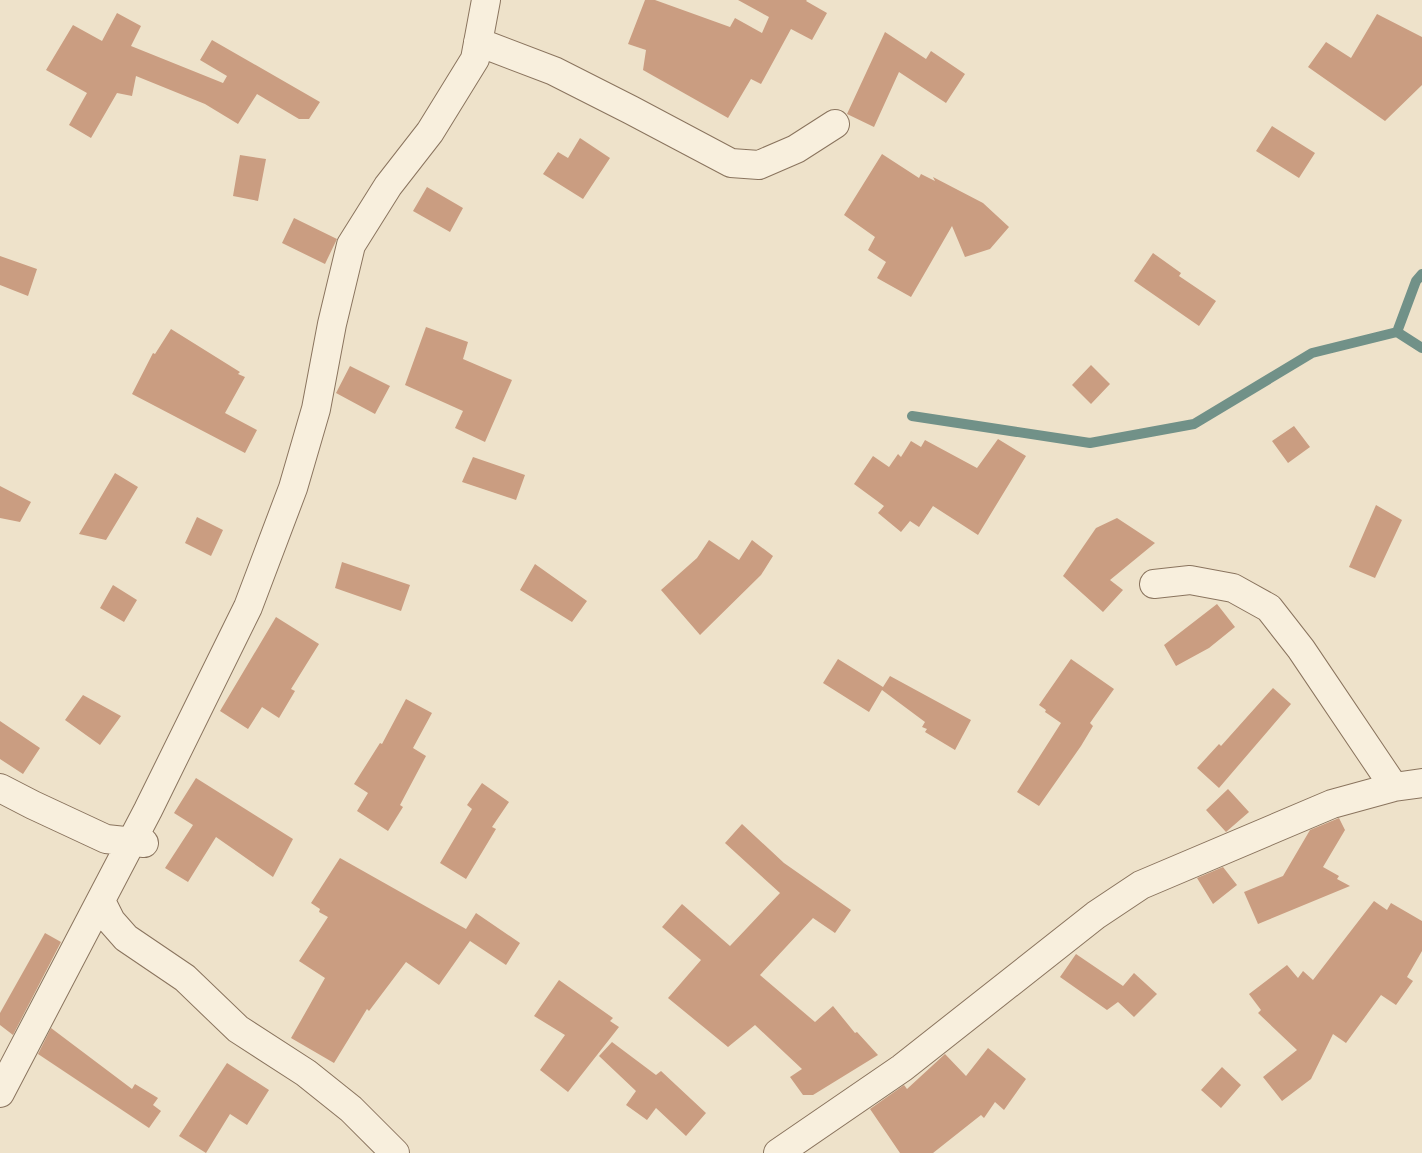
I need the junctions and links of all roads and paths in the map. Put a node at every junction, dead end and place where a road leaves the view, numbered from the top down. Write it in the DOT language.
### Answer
graph roads {
  1 [pos="486,0"];
  2 [pos="478,42"];
  3 [pos="835,124"];
  4 [pos="1154,584"];
  5 [pos="1422,783"];
  6 [pos="1394,787"];
  7 [pos="0,788"];
  8 [pos="144,843"];
  9 [pos="101,901"];
  10 [pos="0,1093"];
  11 [pos="394,1153"];
  12 [pos="778,1153"];
  1 -- 2 [label="street"];
  2 -- 3 [label="street"];
  2 -- 9 [label="street"];
  4 -- 6 [label="street"];
  5 -- 6 [label="street"];
  6 -- 12 [label="street"];
  7 -- 8 [label="street"];
  9 -- 10 [label="street"];
  9 -- 11 [label="street"];
}
